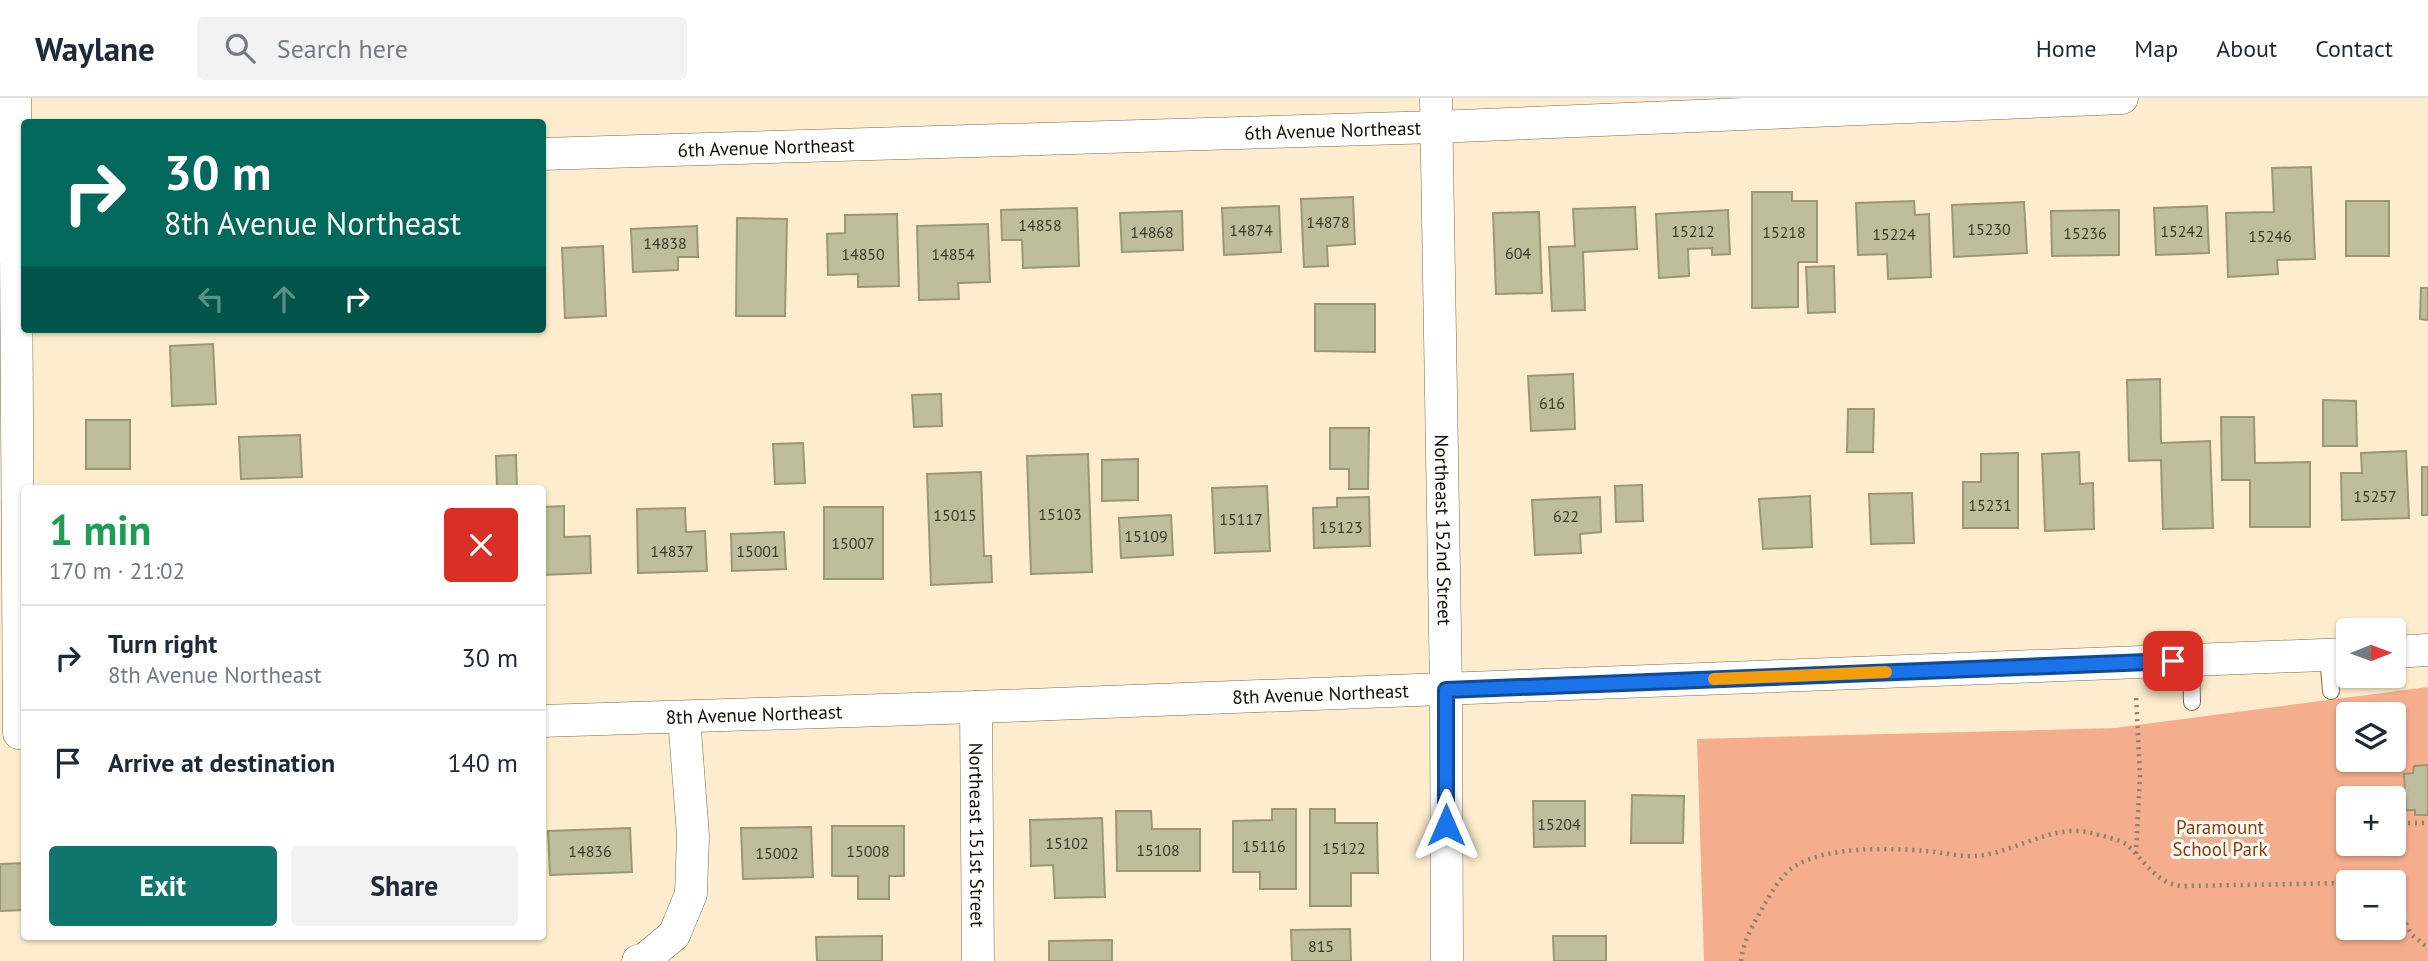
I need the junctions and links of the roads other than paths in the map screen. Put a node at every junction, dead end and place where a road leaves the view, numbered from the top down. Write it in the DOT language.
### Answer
graph roads {
  1 [pos="15,98"];
  2 [pos="2122,98"];
  3 [pos="1436,112"];
  4 [pos="546,154"];
  5 [pos="13,170"];
  6 [pos="2428,650"];
  7 [pos="2406,651"];
  8 [pos="2336,654"];
  9 [pos="2191,660"];
  10 [pos="2336,665"];
  11 [pos="1446,690"];
  12 [pos="2331,691"];
  13 [pos="2192,702"];
  14 [pos="976,708"];
  15 [pos="684,717"];
  16 [pos="546,721"];
  17 [pos="14,733"];
  18 [pos="638,961"];
  19 [pos="978,961"];
  20 [pos="1447,961"];
  1 -- 5 [label="street"];
  2 -- 3 [label="street, 6th Avenue Northeast"];
  3 -- 4 [label="street, 6th Avenue Northeast"];
  3 -- 11 [label="street, Northeast 152nd Street"];
  5 -- 17 [label="street"];
  6 -- 7 [label="street"];
  8 -- 9 [label="street, 8th Avenue Northeast"];
  9 -- 11 [label="street, 8th Avenue Northeast"];
  9 -- 13 [label="lane"];
  10 -- 12 [label="lane"];
  11 -- 14 [label="street, 8th Avenue Northeast"];
  11 -- 20 [label="street, Northeast 152nd Street"];
  14 -- 15 [label="street, 8th Avenue Northeast"];
  14 -- 19 [label="street, Northeast 151st Street"];
  15 -- 16 [label="street, 8th Avenue Northeast"];
  15 -- 18 [label="street"];
}
